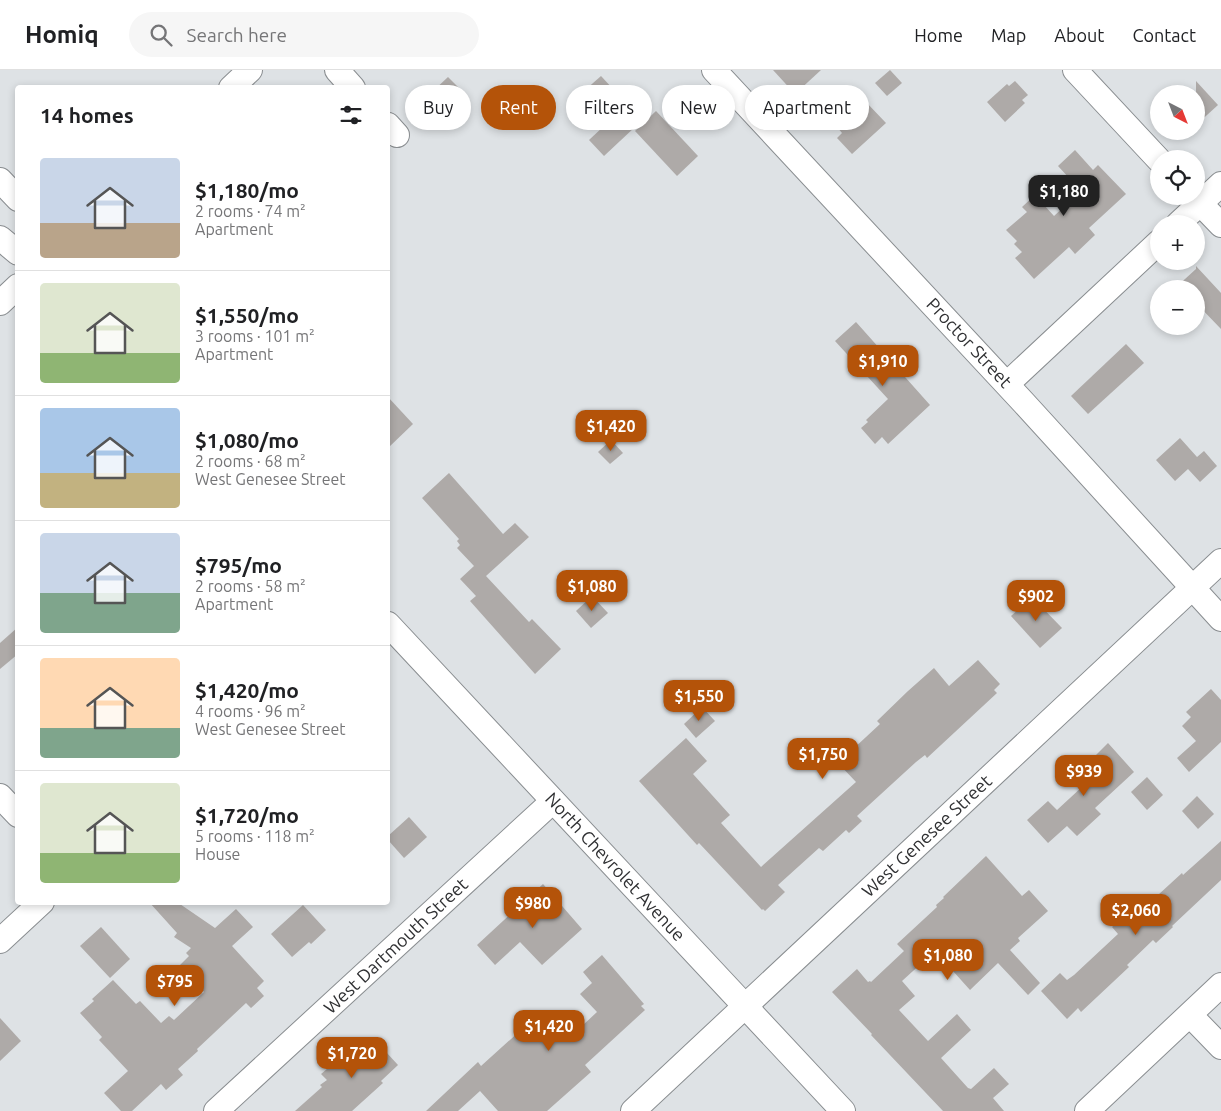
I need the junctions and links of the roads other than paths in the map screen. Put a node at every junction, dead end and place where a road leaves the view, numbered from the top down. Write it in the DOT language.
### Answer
graph roads {
  1 [pos="250,70"];
  2 [pos="337,70"];
  3 [pos="714,70"];
  4 [pos="1075,70"];
  5 [pos="234,85"];
  6 [pos="350,85"];
  7 [pos="1150,150"];
  8 [pos="0,180"];
  9 [pos="1221,184"];
  10 [pos="1205,194"];
  11 [pos="15,196"];
  12 [pos="1201,205"];
  13 [pos="1221,225"];
  14 [pos="0,238"];
  15 [pos="15,250"];
  16 [pos="1150,250"];
  17 [pos="15,289"];
  18 [pos="0,303"];
  19 [pos="1007,384"];
  20 [pos="1221,561"];
  21 [pos="1192,588"];
  22 [pos="1221,619"];
  23 [pos="390,626"];
  24 [pos="0,796"];
  25 [pos="553,801"];
  26 [pos="15,812"];
  27 [pos="39,905"];
  28 [pos="0,941"];
  29 [pos="1221,985"];
  30 [pos="745,1006"];
  31 [pos="1190,1015"];
  32 [pos="1221,1048"];
  33 [pos="216,1111"];
  34 [pos="633,1111"];
  35 [pos="843,1111"];
  36 [pos="1087,1111"];
  1 -- 5 [label="street"];
  2 -- 6 [label="street"];
  3 -- 19 [label="street, Proctor Street"];
  4 -- 7 [label="street"];
  8 -- 11 [label="street"];
  9 -- 10 [label="street"];
  12 -- 13 [label="street"];
  14 -- 15 [label="street"];
  16 -- 19 [label="street"];
  17 -- 18 [label="street"];
  19 -- 21 [label="street, Proctor Street"];
  20 -- 21 [label="street, West Genesee Street"];
  21 -- 22 [label="street, Proctor Street"];
  21 -- 30 [label="street, West Genesee Street"];
  23 -- 25 [label="street, North Chevrolet Avenue"];
  24 -- 26 [label="street"];
  25 -- 30 [label="street, North Chevrolet Avenue"];
  25 -- 33 [label="street, West Dartmouth Street"];
  27 -- 28 [label="street"];
  29 -- 31 [label="street"];
  30 -- 34 [label="street, West Genesee Street"];
  30 -- 35 [label="street, North Chevrolet Avenue"];
  31 -- 32 [label="street"];
  31 -- 36 [label="street"];
}
